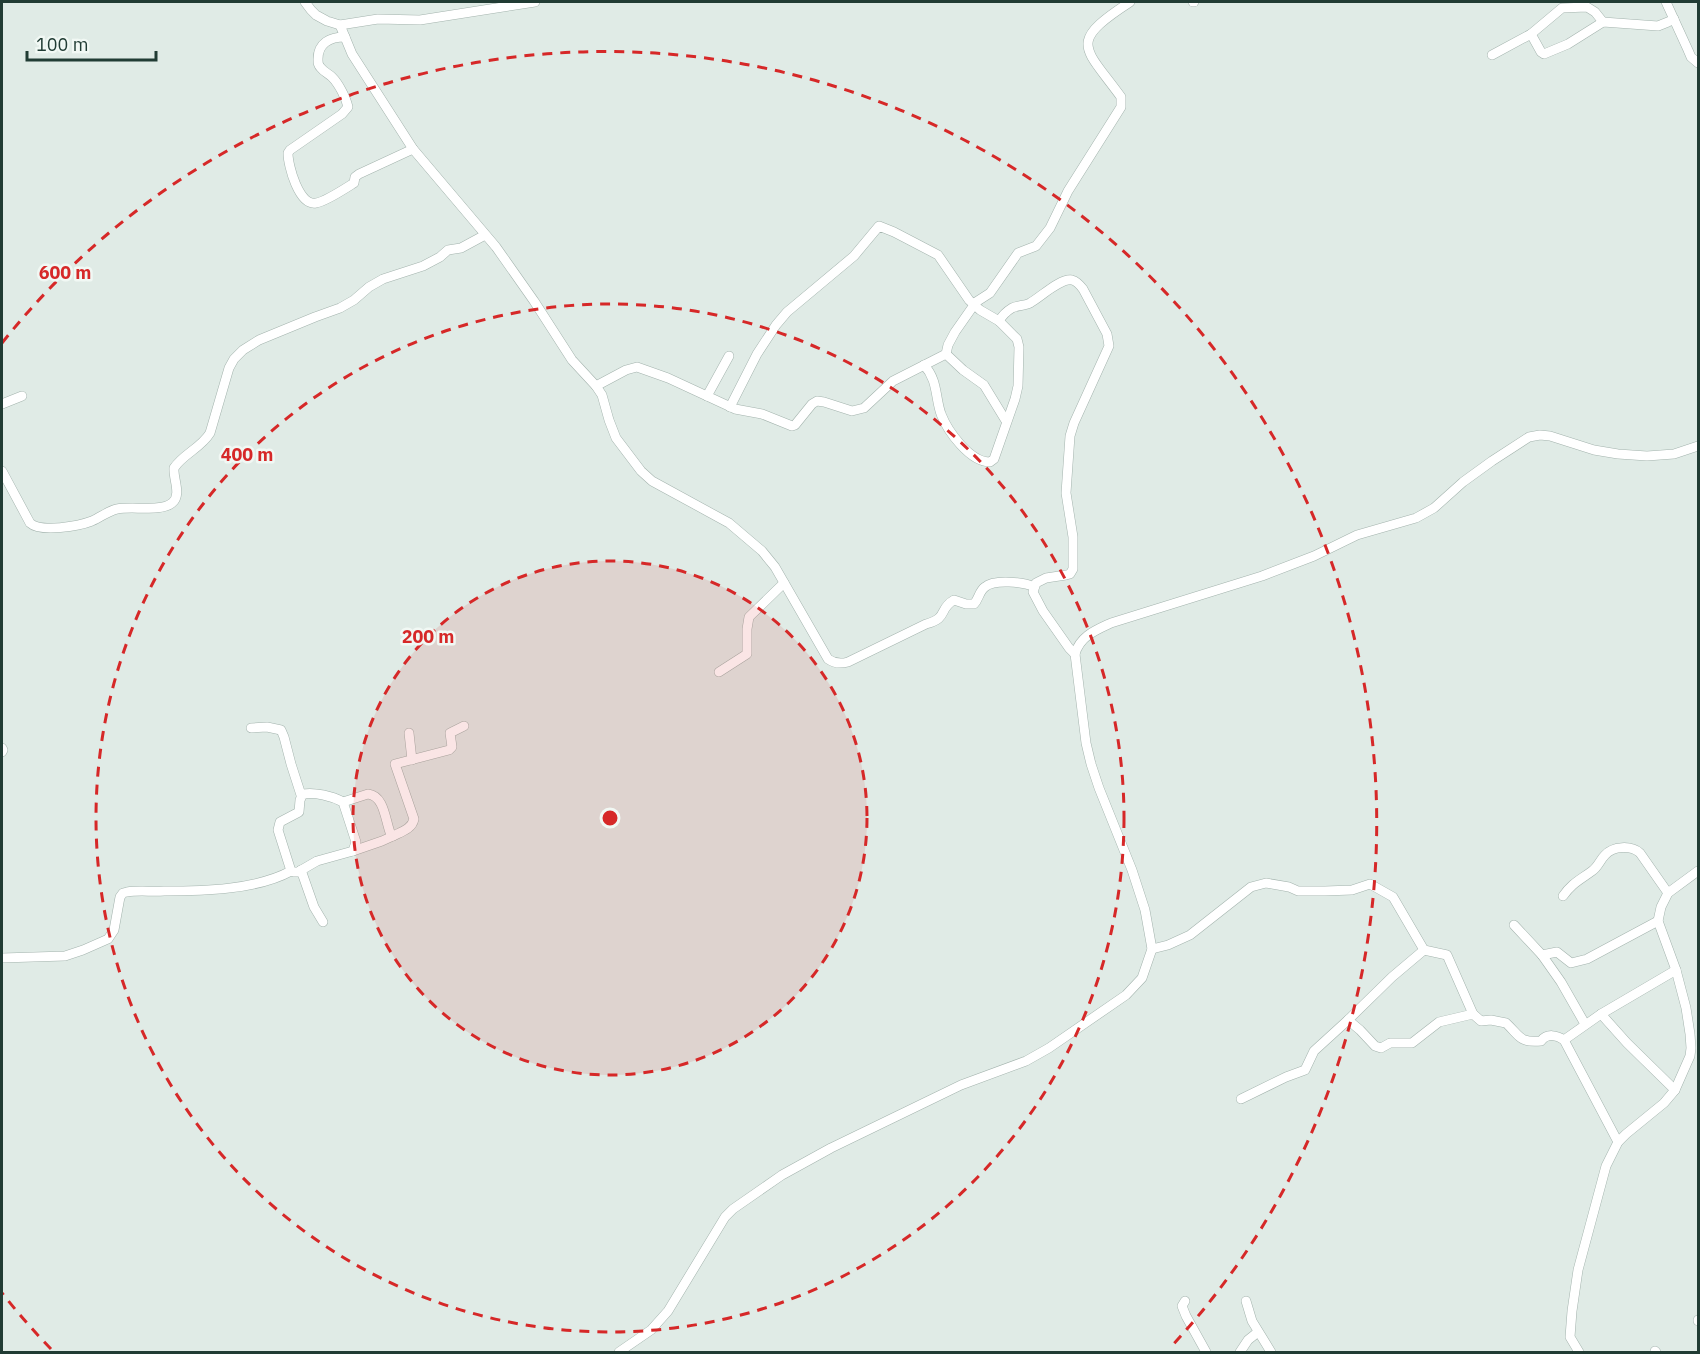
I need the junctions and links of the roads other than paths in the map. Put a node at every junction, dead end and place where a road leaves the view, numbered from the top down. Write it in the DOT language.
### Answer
graph roads {
  1 [pos="305,2"];
  2 [pos="529,2"];
  3 [pos="1131,2"];
  4 [pos="1666,2"];
  5 [pos="1561,5"];
  6 [pos="1674,19"];
  7 [pos="1603,22"];
  8 [pos="340,25"];
  9 [pos="1531,34"];
  10 [pos="345,37"];
  11 [pos="1492,55"];
  12 [pos="1698,63"];
  13 [pos="413,149"];
  14 [pos="485,235"];
  15 [pos="974,305"];
  16 [pos="999,321"];
  17 [pos="946,354"];
  18 [pos="729,356"];
  19 [pos="924,365"];
  20 [pos="596,386"];
  21 [pos="22,396"];
  22 [pos="707,396"];
  23 [pos="2,404"];
  24 [pos="730,407"];
  25 [pos="1006,421"];
  26 [pos="1698,446"];
  27 [pos="2,471"];
  28 [pos="784,583"];
  29 [pos="1034,587"];
  30 [pos="1075,654"];
  31 [pos="719,672"];
  32 [pos="465,726"];
  33 [pos="251,728"];
  34 [pos="409,733"];
  35 [pos="412,760"];
  36 [pos="301,795"];
  37 [pos="343,802"];
  38 [pos="393,836"];
  39 [pos="353,851"];
  40 [pos="301,870"];
  41 [pos="291,871"];
  42 [pos="1698,871"];
  43 [pos="1668,893"];
  44 [pos="1563,896"];
  45 [pos="1658,921"];
  46 [pos="323,922"];
  47 [pos="1514,925"];
  48 [pos="1152,949"];
  49 [pos="1424,950"];
  50 [pos="1542,955"];
  51 [pos="2,958"];
  52 [pos="1676,970"];
  53 [pos="1473,1014"];
  54 [pos="1601,1014"];
  55 [pos="1348,1020"];
  56 [pos="1585,1024"];
  57 [pos="1564,1040"];
  58 [pos="1694,1056"];
  59 [pos="1674,1090"];
  60 [pos="1241,1099"];
  61 [pos="1618,1142"];
  62 [pos="1185,1301"];
  63 [pos="1246,1301"];
  64 [pos="1258,1332"];
  65 [pos="619,1353"];
  66 [pos="1206,1353"];
  67 [pos="1240,1353"];
  68 [pos="1271,1353"];
  69 [pos="1580,1353"];
  1 -- 8 [label="street"];
  2 -- 8 [label="street"];
  3 -- 15 [label="street"];
  4 -- 6 [label="street"];
  5 -- 7 [label="street"];
  5 -- 9 [label="street"];
  6 -- 7 [label="street"];
  6 -- 12 [label="street"];
  7 -- 9 [label="street"];
  8 -- 10 [label="street"];
  9 -- 11 [label="street"];
  10 -- 13 [label="street"];
  10 -- 13 [label="street"];
  13 -- 14 [label="street"];
  14 -- 20 [label="street"];
  14 -- 27 [label="street"];
  15 -- 16 [label="street"];
  15 -- 17 [label="street"];
  15 -- 24 [label="street"];
  16 -- 25 [label="street"];
  16 -- 29 [label="street"];
  17 -- 19 [label="street"];
  17 -- 25 [label="street"];
  18 -- 22 [label="street"];
  19 -- 24 [label="street"];
  19 -- 25 [label="street"];
  20 -- 22 [label="street"];
  20 -- 28 [label="street"];
  21 -- 23 [label="street"];
  22 -- 24 [label="street"];
  26 -- 30 [label="street"];
  28 -- 29 [label="street"];
  28 -- 31 [label="street"];
  29 -- 30 [label="street"];
  30 -- 48 [label="street"];
  32 -- 35 [label="street"];
  33 -- 36 [label="street"];
  34 -- 35 [label="street"];
  35 -- 38 [label="street"];
  36 -- 37 [label="street"];
  36 -- 41 [label="street"];
  37 -- 38 [label="street"];
  37 -- 39 [label="street"];
  38 -- 39 [label="street"];
  39 -- 40 [label="street"];
  40 -- 41 [label="street"];
  40 -- 46 [label="street"];
  41 -- 51 [label="street"];
  42 -- 43 [label="street"];
  43 -- 44 [label="street"];
  43 -- 45 [label="street"];
  45 -- 50 [label="street"];
  45 -- 52 [label="street"];
  47 -- 50 [label="street"];
  48 -- 49 [label="street"];
  48 -- 65 [label="street"];
  49 -- 53 [label="street"];
  49 -- 55 [label="street"];
  50 -- 56 [label="street"];
  52 -- 54 [label="street"];
  52 -- 58 [label="street"];
  53 -- 55 [label="street"];
  53 -- 57 [label="street"];
  54 -- 56 [label="street"];
  54 -- 59 [label="street"];
  55 -- 60 [label="street"];
  56 -- 57 [label="street"];
  57 -- 61 [label="street"];
  58 -- 59 [label="street"];
  59 -- 61 [label="street"];
  61 -- 69 [label="street"];
  62 -- 66 [label="street"];
  63 -- 64 [label="street"];
  64 -- 67 [label="street"];
  64 -- 68 [label="street"];
}
